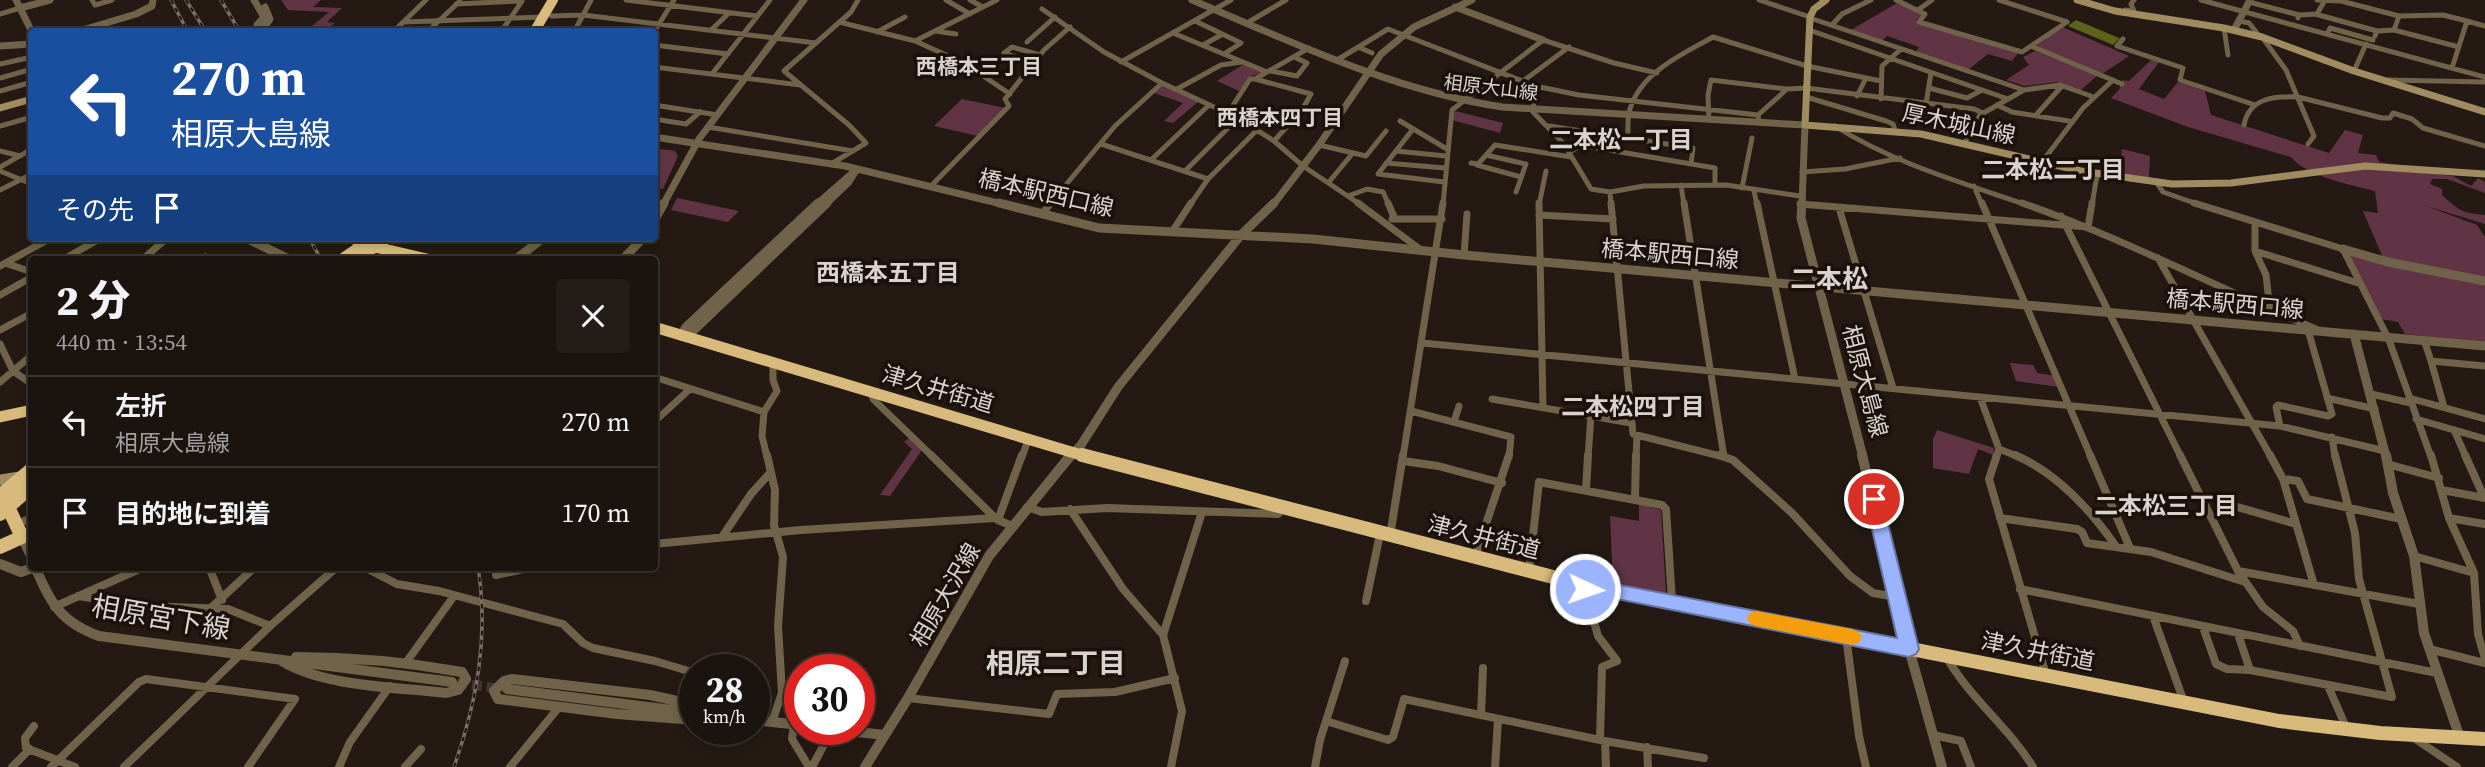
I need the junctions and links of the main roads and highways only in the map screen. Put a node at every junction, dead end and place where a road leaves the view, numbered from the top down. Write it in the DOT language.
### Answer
graph roads {
  1 [pos="553,0"];
  2 [pos="561,0"];
  3 [pos="1826,0"];
  4 [pos="2077,0"];
  5 [pos="547,16"];
  6 [pos="537,28"];
  7 [pos="543,28"];
  8 [pos="28,100"];
  9 [pos="0,108"];
  10 [pos="2485,112"];
  11 [pos="2485,174"];
  12 [pos="360,242"];
  13 [pos="374,242"];
  14 [pos="375,242"];
  15 [pos="375,242"];
  16 [pos="378,242"];
  17 [pos="340,256"];
  18 [pos="348,256"];
  19 [pos="354,256"];
  20 [pos="361,256"];
  21 [pos="406,256"];
  22 [pos="658,328"];
  23 [pos="28,411"];
  24 [pos="0,417"];
  25 [pos="28,474"];
  26 [pos="28,476"];
  27 [pos="28,488"];
  28 [pos="2,499"];
  29 [pos="0,547"];
  30 [pos="2485,739"];
  1 -- 5 [label="highway"];
  2 -- 5 [label="highway"];
  3 -- 11 [label="main road, 厚木城山線"];
  4 -- 10 [label="main road"];
  5 -- 6 [label="highway"];
  5 -- 7 [label="highway"];
  8 -- 9 [label="main road"];
  12 -- 17 [label="highway"];
  13 -- 18 [label="highway, bridge"];
  14 -- 19 [label="highway, bridge"];
  15 -- 20 [label="highway"];
  16 -- 21 [label="highway"];
  22 -- 30 [label="highway, 津久井街道"];
  23 -- 24 [label="highway"];
  25 -- 28 [label="main road"];
  26 -- 28 [label="highway"];
  27 -- 28 [label="highway"];
  28 -- 29 [label="highway"];
}
